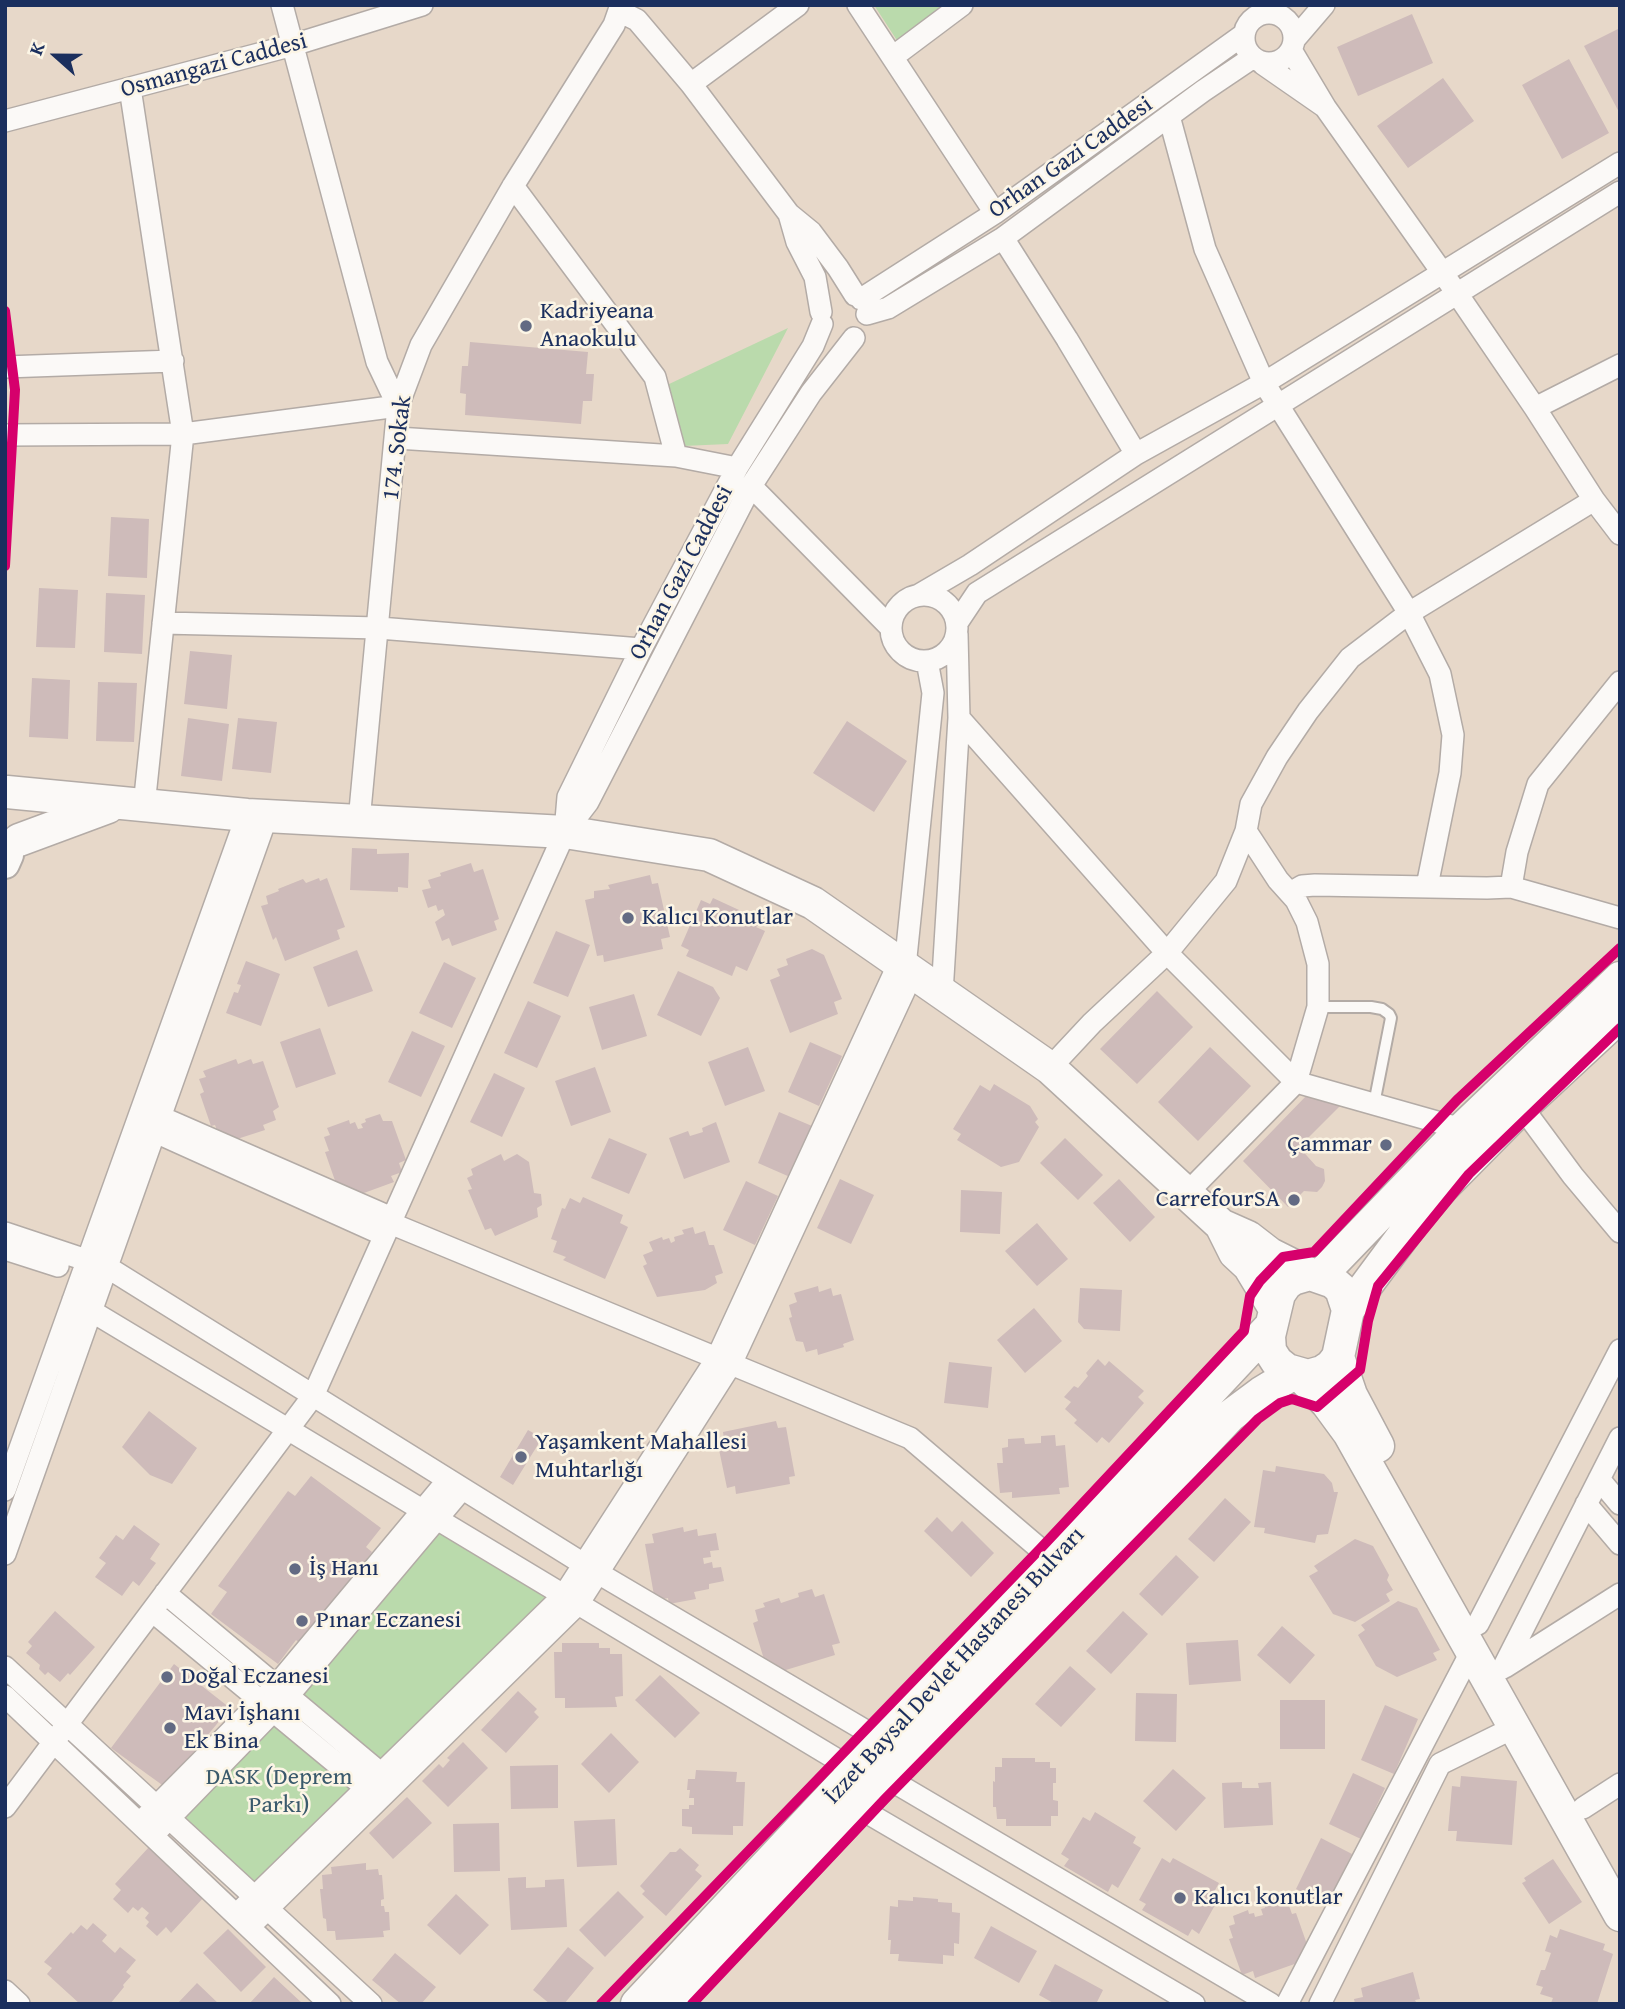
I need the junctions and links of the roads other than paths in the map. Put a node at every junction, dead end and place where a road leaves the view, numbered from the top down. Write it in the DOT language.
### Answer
graph roads {
  1 [pos="282,5"];
  2 [pos="422,5"];
  3 [pos="798,5"];
  4 [pos="858,5"];
  5 [pos="962,5"];
  6 [pos="1238,5"];
  7 [pos="1306,5"];
  8 [pos="1324,5"];
  9 [pos="620,8"];
  10 [pos="1275,12"];
  11 [pos="1244,32"];
  12 [pos="1293,45"];
  13 [pos="293,46"];
  14 [pos="894,56"];
  15 [pos="1258,61"];
  16 [pos="691,83"];
  17 [pos="130,88"];
  18 [pos="1325,107"];
  19 [pos="1169,116"];
  20 [pos="5,121"];
  21 [pos="1620,163"];
  22 [pos="513,186"];
  23 [pos="1620,192"];
  24 [pos="995,213"];
  25 [pos="789,214"];
  26 [pos="1003,238"];
  27 [pos="1441,272"];
  28 [pos="1456,292"];
  29 [pos="861,303"];
  30 [pos="821,318"];
  31 [pos="854,338"];
  32 [pos="173,361"];
  33 [pos="1620,365"];
  34 [pos="5,367"];
  35 [pos="1264,383"];
  36 [pos="1280,404"];
  37 [pos="398,406"];
  38 [pos="1535,408"];
  39 [pos="183,434"];
  40 [pos="5,435"];
  41 [pos="397,438"];
  42 [pos="1136,454"];
  43 [pos="676,456"];
  44 [pos="737,468"];
  45 [pos="751,486"];
  46 [pos="1594,500"];
  47 [pos="1620,534"];
  48 [pos="917,596"];
  49 [pos="1409,613"];
  50 [pos="163,623"];
  51 [pos="379,628"];
  52 [pos="891,628"];
  53 [pos="957,628"];
  54 [pos="641,649"];
  55 [pos="927,661"];
  56 [pos="1620,682"];
  57 [pos="959,718"];
  58 [pos="6,791"];
  59 [pos="130,805"];
  60 [pos="257,816"];
  61 [pos="359,821"];
  62 [pos="1246,831"];
  63 [pos="565,832"];
  64 [pos="9,854"];
  65 [pos="1427,886"];
  66 [pos="1511,887"];
  67 [pos="1290,893"];
  68 [pos="1620,918"];
  69 [pos="1167,953"];
  70 [pos="906,967"];
  71 [pos="1620,978"];
  72 [pos="942,993"];
  73 [pos="1318,1007"];
  74 [pos="1620,1016"];
  75 [pos="1050,1068"];
  76 [pos="1296,1082"];
  77 [pos="1374,1104"];
  78 [pos="1522,1107"];
  79 [pos="148,1120"];
  80 [pos="1462,1129"];
  81 [pos="1186,1193"];
  82 [pos="1221,1225"];
  83 [pos="389,1226"];
  84 [pos="1620,1232"];
  85 [pos="5,1233"];
  86 [pos="5,1249"];
  87 [pos="92,1267"];
  88 [pos="1315,1275"];
  89 [pos="82,1306"];
  90 [pos="1348,1310"];
  91 [pos="1273,1317"];
  92 [pos="1620,1350"];
  93 [pos="1338,1357"];
  94 [pos="724,1361"];
  95 [pos="1297,1374"];
  96 [pos="313,1396"];
  97 [pos="288,1429"];
  98 [pos="1620,1438"];
  99 [pos="1599,1479"];
  100 [pos="455,1484"];
  101 [pos="5,1490"];
  102 [pos="1586,1504"];
  103 [pos="1620,1504"];
  104 [pos="429,1514"];
  105 [pos="1620,1544"];
  106 [pos="5,1554"];
  107 [pos="1053,1560"];
  108 [pos="590,1569"];
  109 [pos="165,1593"];
  110 [pos="1620,1594"];
  111 [pos="571,1600"];
  112 [pos="152,1611"];
  113 [pos="1474,1638"];
  114 [pos="5,1667"];
  115 [pos="1503,1668"];
  116 [pos="5,1696"];
  117 [pos="275,1698"];
  118 [pos="67,1724"];
  119 [pos="1513,1728"];
  120 [pos="883,1741"];
  121 [pos="54,1742"];
  122 [pos="856,1771"];
  123 [pos="887,1778"];
  124 [pos="1620,1784"];
  125 [pos="380,1786"];
  126 [pos="5,1807"];
  127 [pos="859,1808"];
  128 [pos="1583,1808"];
  129 [pos="163,1812"];
  130 [pos="146,1829"];
  131 [pos="1620,1874"];
  132 [pos="261,1903"];
  133 [pos="1620,1915"];
  134 [pos="243,1921"];
  135 [pos="328,1964"];
  136 [pos="309,1984"];
  137 [pos="5,1991"];
  138 [pos="19,2004"];
  139 [pos="330,2004"];
  140 [pos="371,2004"];
  141 [pos="637,2004"];
  142 [pos="674,2004"];
  143 [pos="1194,2004"];
  144 [pos="1270,2004"];
  145 [pos="1287,2004"];
  146 [pos="1320,2004"];
  1 -- 13 [label="street"];
  2 -- 13 [label="street, Osmangazi Caddesi"];
  3 -- 16 [label="street"];
  4 -- 14 [label="street"];
  5 -- 14 [label="street"];
  6 -- 11 [label="street"];
  7 -- 10 [label="street"];
  8 -- 12 [label="street"];
  9 -- 16 [label="street"];
  9 -- 22 [label="street, 174. Sokak"];
  10 -- 11 [label="street"];
  10 -- 12 [label="street"];
  11 -- 15 [label="street"];
  11 -- 24 [label="street, Orhan Gazi Caddesi"];
  12 -- 15 [label="street"];
  12 -- 18 [label="street"];
  13 -- 17 [label="street, Osmangazi Caddesi"];
  13 -- 37 [label="street"];
  14 -- 24 [label="street"];
  15 -- 18 [label="street"];
  15 -- 19 [label="street"];
  16 -- 25 [label="street"];
  17 -- 20 [label="street, Osmangazi Caddesi"];
  17 -- 32 [label="street"];
  18 -- 27 [label="street"];
  19 -- 26 [label="street"];
  19 -- 35 [label="street"];
  21 -- 27 [label="street"];
  22 -- 37 [label="street, 174. Sokak"];
  22 -- 43 [label="street"];
  23 -- 28 [label="street"];
  24 -- 29 [label="street, Orhan Gazi Caddesi"];
  25 -- 29 [label="street"];
  25 -- 30 [label="street"];
  26 -- 29 [label="street"];
  26 -- 42 [label="street"];
  27 -- 28 [label="street"];
  27 -- 35 [label="street"];
  28 -- 36 [label="street"];
  28 -- 38 [label="street"];
  29 -- 30 [label="street"];
  29 -- 31 [label="street"];
  30 -- 31 [label="street"];
  30 -- 44 [label="street, Orhan Gazi Caddesi"];
  31 -- 45 [label="street"];
  32 -- 34 [label="street"];
  32 -- 39 [label="street"];
  33 -- 38 [label="street"];
  35 -- 36 [label="street"];
  35 -- 42 [label="street"];
  36 -- 49 [label="street"];
  36 -- 53 [label="street"];
  37 -- 39 [label="street"];
  37 -- 41 [label="street, 174. Sokak"];
  38 -- 46 [label="street"];
  39 -- 40 [label="street"];
  39 -- 50 [label="street"];
  41 -- 43 [label="street"];
  41 -- 51 [label="street, 174. Sokak"];
  42 -- 48 [label="street"];
  43 -- 44 [label="street"];
  44 -- 54 [label="street, Orhan Gazi Caddesi"];
  45 -- 52 [label="street"];
  45 -- 63 [label="street"];
  46 -- 47 [label="street"];
  46 -- 49 [label="street"];
  48 -- 52 [label="street"];
  48 -- 53 [label="street"];
  49 -- 62 [label="street"];
  49 -- 65 [label="street"];
  50 -- 51 [label="street"];
  50 -- 59 [label="street"];
  51 -- 54 [label="street"];
  51 -- 61 [label="street, 174. Sokak"];
  52 -- 55 [label="street"];
  53 -- 55 [label="street"];
  53 -- 57 [label="street"];
  54 -- 63 [label="street, Orhan Gazi Caddesi"];
  55 -- 70 [label="street"];
  56 -- 66 [label="street"];
  57 -- 69 [label="street"];
  57 -- 72 [label="street"];
  58 -- 59 [label="main road"];
  58 -- 64 [label="main road"];
  59 -- 60 [label="main road"];
  59 -- 64 [label="main road"];
  60 -- 61 [label="main road"];
  60 -- 79 [label="street"];
  61 -- 63 [label="main road"];
  62 -- 67 [label="street"];
  62 -- 69 [label="street"];
  63 -- 70 [label="main road"];
  63 -- 83 [label="street"];
  65 -- 66 [label="street"];
  65 -- 67 [label="street"];
  66 -- 68 [label="street"];
  67 -- 73 [label="street"];
  69 -- 75 [label="street"];
  69 -- 76 [label="street"];
  70 -- 72 [label="main road"];
  70 -- 94 [label="street"];
  71 -- 80 [label="main road, İzzet Baysal Devlet Hastanesi Bulvarı"];
  72 -- 75 [label="main road"];
  73 -- 76 [label="street"];
  73 -- 77 [label="lane"];
  74 -- 78 [label="main road"];
  75 -- 81 [label="main road"];
  76 -- 77 [label="street"];
  76 -- 81 [label="street"];
  77 -- 80 [label="street"];
  78 -- 84 [label="street"];
  78 -- 90 [label="main road"];
  79 -- 83 [label="street"];
  79 -- 87 [label="street"];
  80 -- 88 [label="main road, İzzet Baysal Devlet Hastanesi Bulvarı"];
  81 -- 82 [label="main road"];
  82 -- 88 [label="main road"];
  82 -- 91 [label="main road"];
  83 -- 94 [label="street"];
  83 -- 96 [label="street"];
  85 -- 87 [label="street"];
  86 -- 87 [label="street"];
  87 -- 89 [label="street"];
  87 -- 96 [label="street"];
  88 -- 90 [label="main road"];
  88 -- 91 [label="main road, İzzet Baysal Devlet Hastanesi Bulvarı"];
  89 -- 97 [label="street"];
  89 -- 101 [label="street"];
  89 -- 106 [label="street"];
  90 -- 93 [label="main road"];
  91 -- 95 [label="main road"];
  91 -- 107 [label="main road, İzzet Baysal Devlet Hastanesi Bulvarı"];
  92 -- 113 [label="street"];
  93 -- 95 [label="main road, İzzet Baysal Devlet Hastanesi Bulvarı"];
  93 -- 113 [label="main road"];
  94 -- 107 [label="street"];
  94 -- 108 [label="street"];
  95 -- 113 [label="main road"];
  95 -- 123 [label="main road, İzzet Baysal Devlet Hastanesi Bulvarı"];
  96 -- 97 [label="street"];
  96 -- 100 [label="street"];
  97 -- 104 [label="street"];
  97 -- 109 [label="street"];
  98 -- 99 [label="street"];
  99 -- 102 [label="street"];
  99 -- 103 [label="street"];
  100 -- 104 [label="street"];
  100 -- 108 [label="street"];
  102 -- 105 [label="street"];
  102 -- 115 [label="street"];
  104 -- 111 [label="street"];
  104 -- 117 [label="street"];
  107 -- 120 [label="main road, İzzet Baysal Devlet Hastanesi Bulvarı"];
  108 -- 111 [label="street"];
  108 -- 120 [label="street"];
  109 -- 112 [label="street"];
  109 -- 117 [label="street"];
  110 -- 115 [label="street"];
  111 -- 122 [label="street"];
  111 -- 125 [label="street"];
  112 -- 117 [label="street"];
  112 -- 118 [label="street"];
  113 -- 115 [label="main road"];
  113 -- 119 [label="main road"];
  113 -- 145 [label="street"];
  114 -- 118 [label="street"];
  115 -- 128 [label="main road"];
  116 -- 121 [label="street"];
  117 -- 125 [label="street"];
  117 -- 129 [label="street"];
  118 -- 121 [label="street"];
  118 -- 129 [label="street"];
  119 -- 133 [label="main road"];
  119 -- 146 [label="street"];
  120 -- 122 [label="main road, İzzet Baysal Devlet Hastanesi Bulvarı"];
  121 -- 126 [label="street"];
  121 -- 130 [label="street"];
  122 -- 141 [label="main road, İzzet Baysal Devlet Hastanesi Bulvarı"];
  123 -- 127 [label="main road, İzzet Baysal Devlet Hastanesi Bulvarı"];
  123 -- 144 [label="street"];
  124 -- 128 [label="street"];
  125 -- 132 [label="street"];
  127 -- 142 [label="main road, İzzet Baysal Devlet Hastanesi Bulvarı"];
  127 -- 143 [label="street"];
  128 -- 131 [label="main road"];
  129 -- 130 [label="street"];
  129 -- 132 [label="street"];
  130 -- 134 [label="street"];
  132 -- 134 [label="street"];
  132 -- 135 [label="street"];
  134 -- 136 [label="street"];
  135 -- 136 [label="street"];
  135 -- 140 [label="street"];
  136 -- 139 [label="street"];
  137 -- 138 [label="street"];
}
